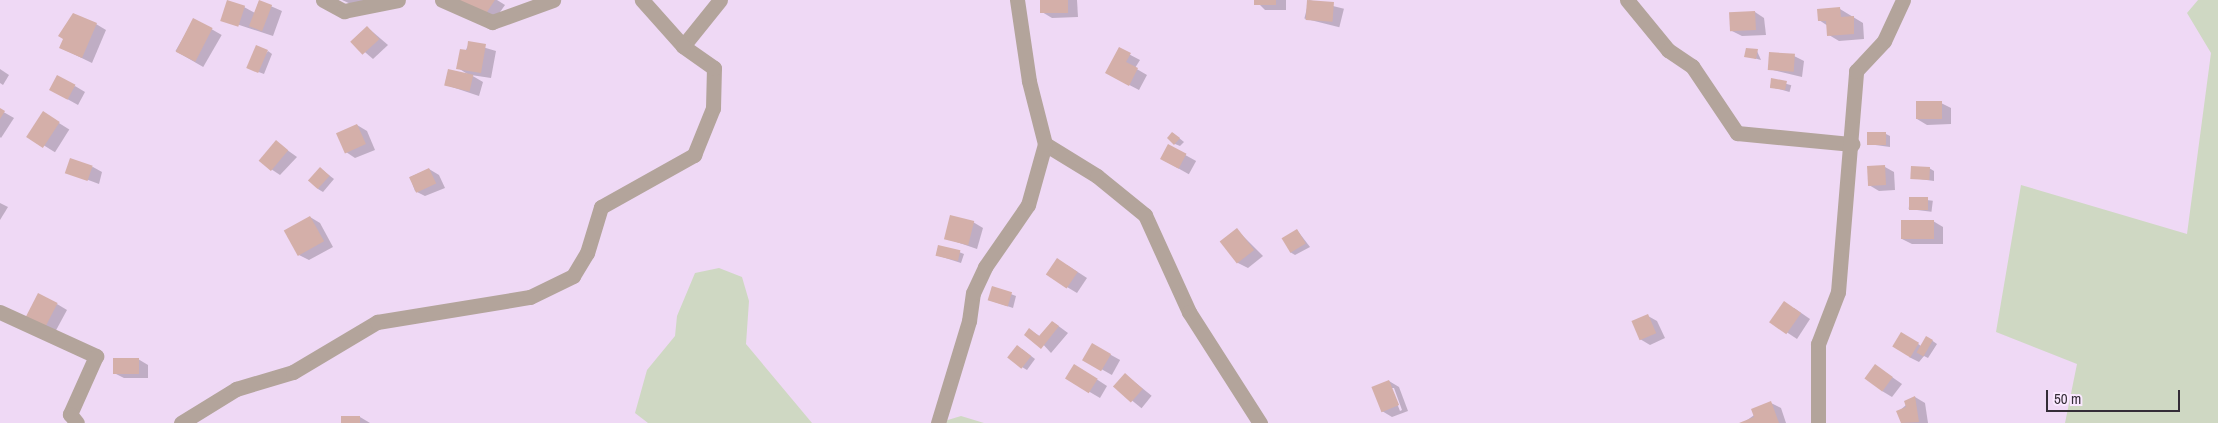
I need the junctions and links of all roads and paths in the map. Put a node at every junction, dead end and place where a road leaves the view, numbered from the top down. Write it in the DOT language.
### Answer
graph roads {
  1 [pos="323,0"];
  2 [pos="398,0"];
  3 [pos="442,0"];
  4 [pos="553,0"];
  5 [pos="642,0"];
  6 [pos="720,0"];
  7 [pos="1017,0"];
  8 [pos="1627,0"];
  9 [pos="1903,0"];
  10 [pos="683,46"];
  11 [pos="1045,144"];
  12 [pos="1852,144"];
  13 [pos="0,312"];
  14 [pos="77,423"];
  15 [pos="181,423"];
  16 [pos="938,423"];
  17 [pos="1260,423"];
  18 [pos="1818,423"];
  1 -- 2 [label="street"];
  3 -- 4 [label="street"];
  5 -- 10 [label="street"];
  6 -- 10 [label="street"];
  7 -- 11 [label="street"];
  8 -- 12 [label="street"];
  9 -- 12 [label="street"];
  10 -- 15 [label="street"];
  11 -- 16 [label="street"];
  11 -- 17 [label="street"];
  12 -- 18 [label="street"];
  13 -- 14 [label="street"];
}
